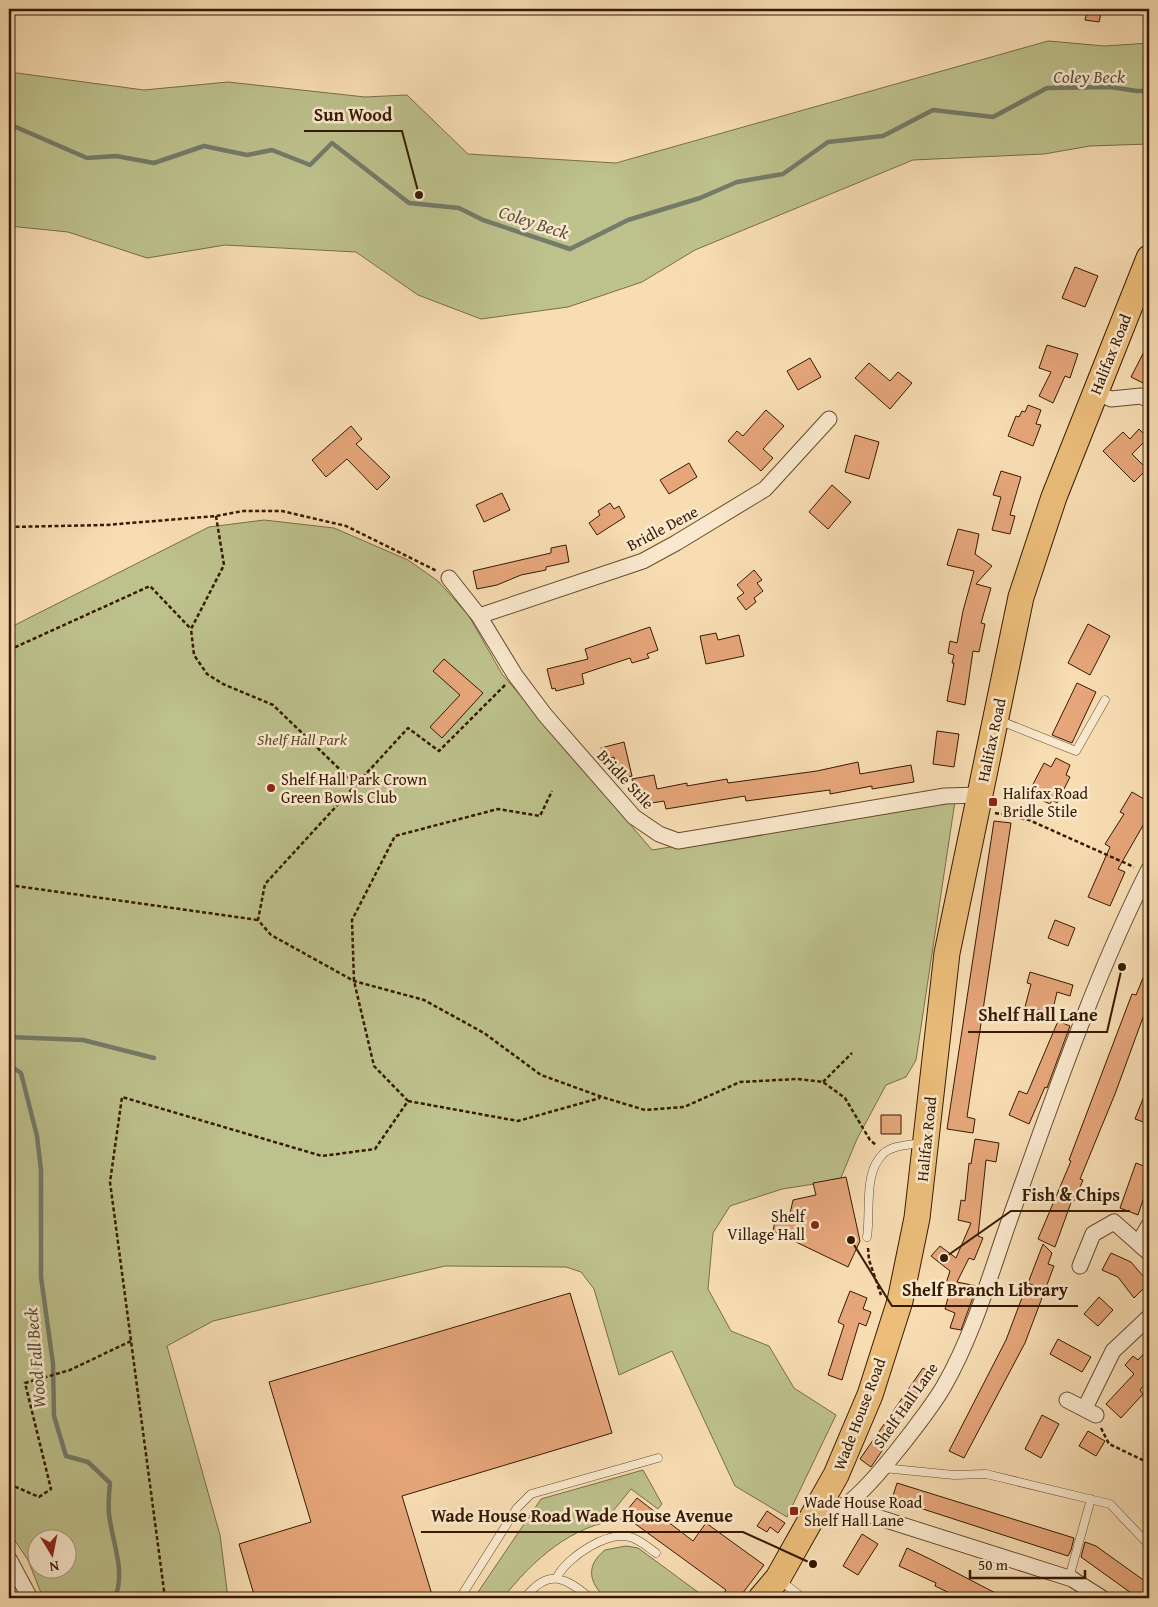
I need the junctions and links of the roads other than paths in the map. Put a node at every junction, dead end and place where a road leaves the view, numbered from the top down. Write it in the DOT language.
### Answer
graph roads {
  1 [pos="1149,258"];
  2 [pos="1095,392"];
  3 [pos="1149,400"];
  4 [pos="829,419"];
  5 [pos="449,578"];
  6 [pos="479,616"];
  7 [pos="1105,700"];
  8 [pos="995,720"];
  9 [pos="978,802"];
  10 [pos="1148,872"];
  11 [pos="925,1142"];
  12 [pos="1149,1225"];
  13 [pos="867,1237"];
  14 [pos="1144,1248"];
  15 [pos="1080,1266"];
  16 [pos="898,1307"];
  17 [pos="1149,1317"];
  18 [pos="1143,1334"];
  19 [pos="1067,1400"];
  20 [pos="658,1458"];
  21 [pos="883,1468"];
  22 [pos="1091,1499"];
  23 [pos="831,1505"];
  24 [pos="1149,1545"];
  25 [pos="656,1553"];
  26 [pos="9,1559"];
  27 [pos="557,1577"];
  28 [pos="777,1578"];
  29 [pos="1069,1578"];
  30 [pos="30,1598"];
  31 [pos="460,1598"];
  32 [pos="525,1598"];
  33 [pos="590,1598"];
  34 [pos="761,1598"];
  35 [pos="802,1598"];
  36 [pos="1102,1598"];
  1 -- 2 [label="highway, Halifax Road"];
  2 -- 3 [label="street"];
  2 -- 8 [label="highway, Halifax Road"];
  4 -- 6 [label="street, Bridle Dene"];
  5 -- 6 [label="street, Bridle Stile"];
  6 -- 9 [label="street, Bridle Stile"];
  7 -- 8 [label="lane"];
  8 -- 9 [label="highway, Halifax Road"];
  9 -- 11 [label="highway, Halifax Road"];
  10 -- 21 [label="street, Shelf Hall Lane"];
  11 -- 13 [label="lane"];
  11 -- 16 [label="highway, Halifax Road"];
  12 -- 14 [label="street"];
  14 -- 15 [label="street"];
  16 -- 23 [label="highway, Wade House Road"];
  17 -- 18 [label="street"];
  18 -- 19 [label="street"];
  20 -- 31 [label="lane"];
  21 -- 22 [label="lane"];
  21 -- 23 [label="street, Shelf Hall Lane"];
  22 -- 24 [label="lane"];
  22 -- 29 [label="lane"];
  23 -- 28 [label="highway, Wade House Road"];
  23 -- 29 [label="street"];
  25 -- 27 [label="lane"];
  26 -- 30 [label="street"];
  27 -- 32 [label="lane"];
  27 -- 33 [label="lane"];
  28 -- 34 [label="highway, Wade House Road"];
  28 -- 35 [label="lane"];
  29 -- 36 [label="street"];
}
